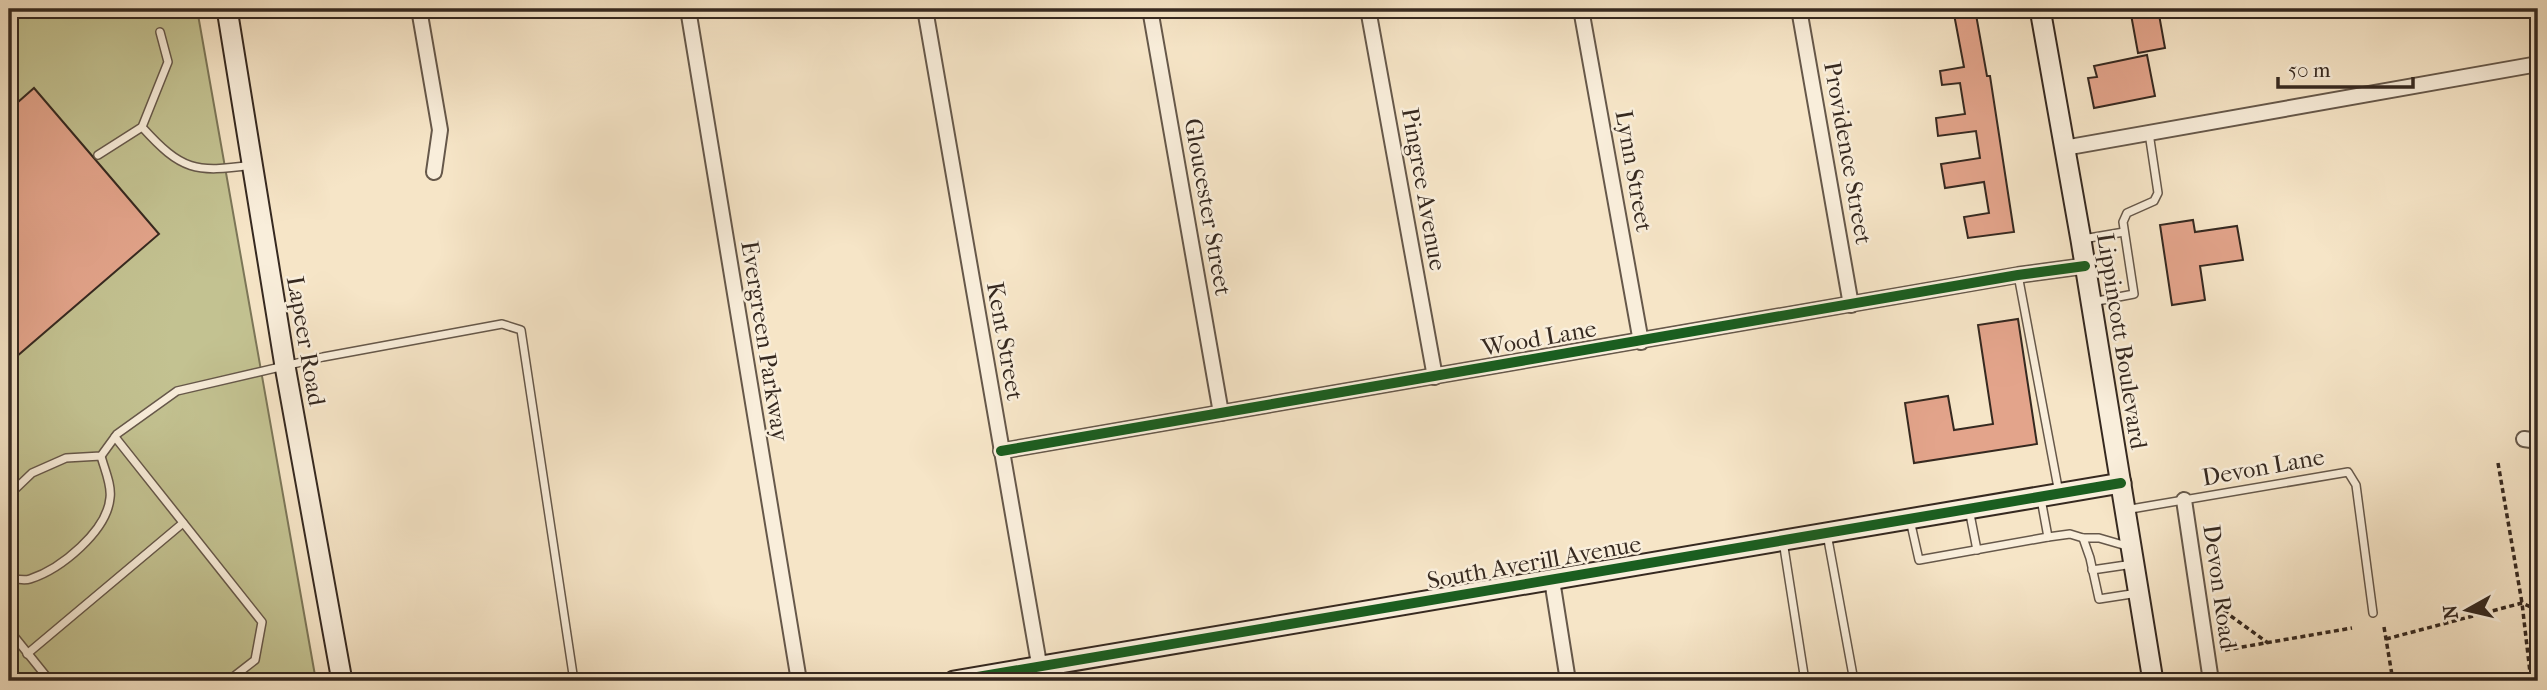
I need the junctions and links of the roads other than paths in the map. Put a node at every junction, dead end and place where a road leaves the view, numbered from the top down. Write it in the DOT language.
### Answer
graph roads {
  1 [pos="227,9"];
  2 [pos="419,9"];
  3 [pos="688,9"];
  4 [pos="925,9"];
  5 [pos="1150,9"];
  6 [pos="1368,9"];
  7 [pos="1581,9"];
  8 [pos="1799,9"];
  9 [pos="2039,9"];
  10 [pos="160,32"];
  11 [pos="2538,64"];
  12 [pos="142,127"];
  13 [pos="2149,133"];
  14 [pos="2064,148"];
  15 [pos="98,155"];
  16 [pos="252,164"];
  17 [pos="434,172"];
  18 [pos="2124,232"];
  19 [pos="2081,240"];
  20 [pos="2085,266"];
  21 [pos="2018,275"];
  22 [pos="2091,302"];
  23 [pos="1851,305"];
  24 [pos="1641,342"];
  25 [pos="285,366"];
  26 [pos="1435,377"];
  27 [pos="1221,413"];
  28 [pos="115,437"];
  29 [pos="1001,452"];
  30 [pos="101,456"];
  31 [pos="2121,484"];
  32 [pos="9,495"];
  33 [pos="2050,496"];
  34 [pos="2184,500"];
  35 [pos="1969,509"];
  36 [pos="2125,510"];
  37 [pos="1910,519"];
  38 [pos="183,523"];
  39 [pos="1827,533"];
  40 [pos="2048,537"];
  41 [pos="2083,538"];
  42 [pos="1783,541"];
  43 [pos="1977,550"];
  44 [pos="2132,555"];
  45 [pos="2092,570"];
  46 [pos="9,578"];
  47 [pos="1552,580"];
  48 [pos="2138,593"];
  49 [pos="2372,613"];
  50 [pos="9,630"];
  51 [pos="27,653"];
  52 [pos="1041,674"];
  53 [pos="50,681"];
  54 [pos="229,681"];
  55 [pos="342,681"];
  56 [pos="574,681"];
  57 [pos="799,681"];
  58 [pos="954,681"];
  59 [pos="1568,681"];
  60 [pos="1805,681"];
  61 [pos="1854,681"];
  62 [pos="2153,681"];
  63 [pos="2211,681"];
  1 -- 16 [label="street, Lapeer Road"];
  2 -- 17 [label="street"];
  3 -- 57 [label="street, Evergreen Parkway"];
  4 -- 29 [label="street, Kent Street"];
  5 -- 27 [label="street, Gloucester Street"];
  6 -- 26 [label="street, Pingree Avenue"];
  7 -- 24 [label="street, Lynn Street"];
  8 -- 23 [label="street, Providence Street"];
  9 -- 14 [label="street, Lippincott Boulevard"];
  10 -- 12 [label="lane"];
  11 -- 13 [label="street"];
  12 -- 15 [label="lane"];
  12 -- 16 [label="lane"];
  13 -- 14 [label="street"];
  13 -- 18 [label="lane"];
  14 -- 19 [label="street, Lippincott Boulevard"];
  16 -- 25 [label="street, Lapeer Road"];
  18 -- 19 [label="lane"];
  18 -- 22 [label="lane"];
  19 -- 20 [label="street, Lippincott Boulevard"];
  20 -- 21 [label="street, Wood Lane"];
  20 -- 22 [label="street, Lippincott Boulevard"];
  21 -- 23 [label="street, Wood Lane"];
  21 -- 33 [label="lane"];
  22 -- 31 [label="street, Lippincott Boulevard"];
  23 -- 24 [label="street, Wood Lane"];
  24 -- 26 [label="street, Wood Lane"];
  25 -- 28 [label="lane"];
  25 -- 55 [label="street, Lapeer Road"];
  25 -- 56 [label="lane"];
  26 -- 27 [label="street, Wood Lane"];
  27 -- 29 [label="street, Wood Lane"];
  28 -- 30 [label="lane"];
  28 -- 38 [label="lane"];
  29 -- 52 [label="street, Kent Street"];
  30 -- 32 [label="lane"];
  30 -- 46 [label="lane"];
  31 -- 33 [label="street, South Averill Avenue"];
  31 -- 36 [label="street, Lippincott Boulevard"];
  33 -- 35 [label="street, South Averill Avenue"];
  33 -- 40 [label="lane"];
  34 -- 36 [label="lane, Devon Lane"];
  34 -- 49 [label="lane, Devon Lane"];
  34 -- 63 [label="street, Devon Road"];
  35 -- 37 [label="street, South Averill Avenue"];
  35 -- 43 [label="lane"];
  36 -- 44 [label="street, Lippincott Boulevard"];
  37 -- 39 [label="street, South Averill Avenue"];
  37 -- 43 [label="lane"];
  38 -- 51 [label="lane"];
  38 -- 54 [label="lane"];
  39 -- 42 [label="street, South Averill Avenue"];
  39 -- 61 [label="lane"];
  40 -- 41 [label="lane"];
  40 -- 43 [label="lane"];
  41 -- 44 [label="lane"];
  41 -- 45 [label="lane"];
  42 -- 47 [label="street, South Averill Avenue"];
  42 -- 60 [label="lane"];
  44 -- 45 [label="lane"];
  44 -- 48 [label="street, Lippincott Boulevard"];
  45 -- 48 [label="lane"];
  47 -- 52 [label="street, South Averill Avenue"];
  47 -- 59 [label="street"];
  48 -- 62 [label="street, Lippincott Boulevard"];
  50 -- 51 [label="lane"];
  51 -- 53 [label="lane"];
  52 -- 58 [label="street, South Averill Avenue"];
}
